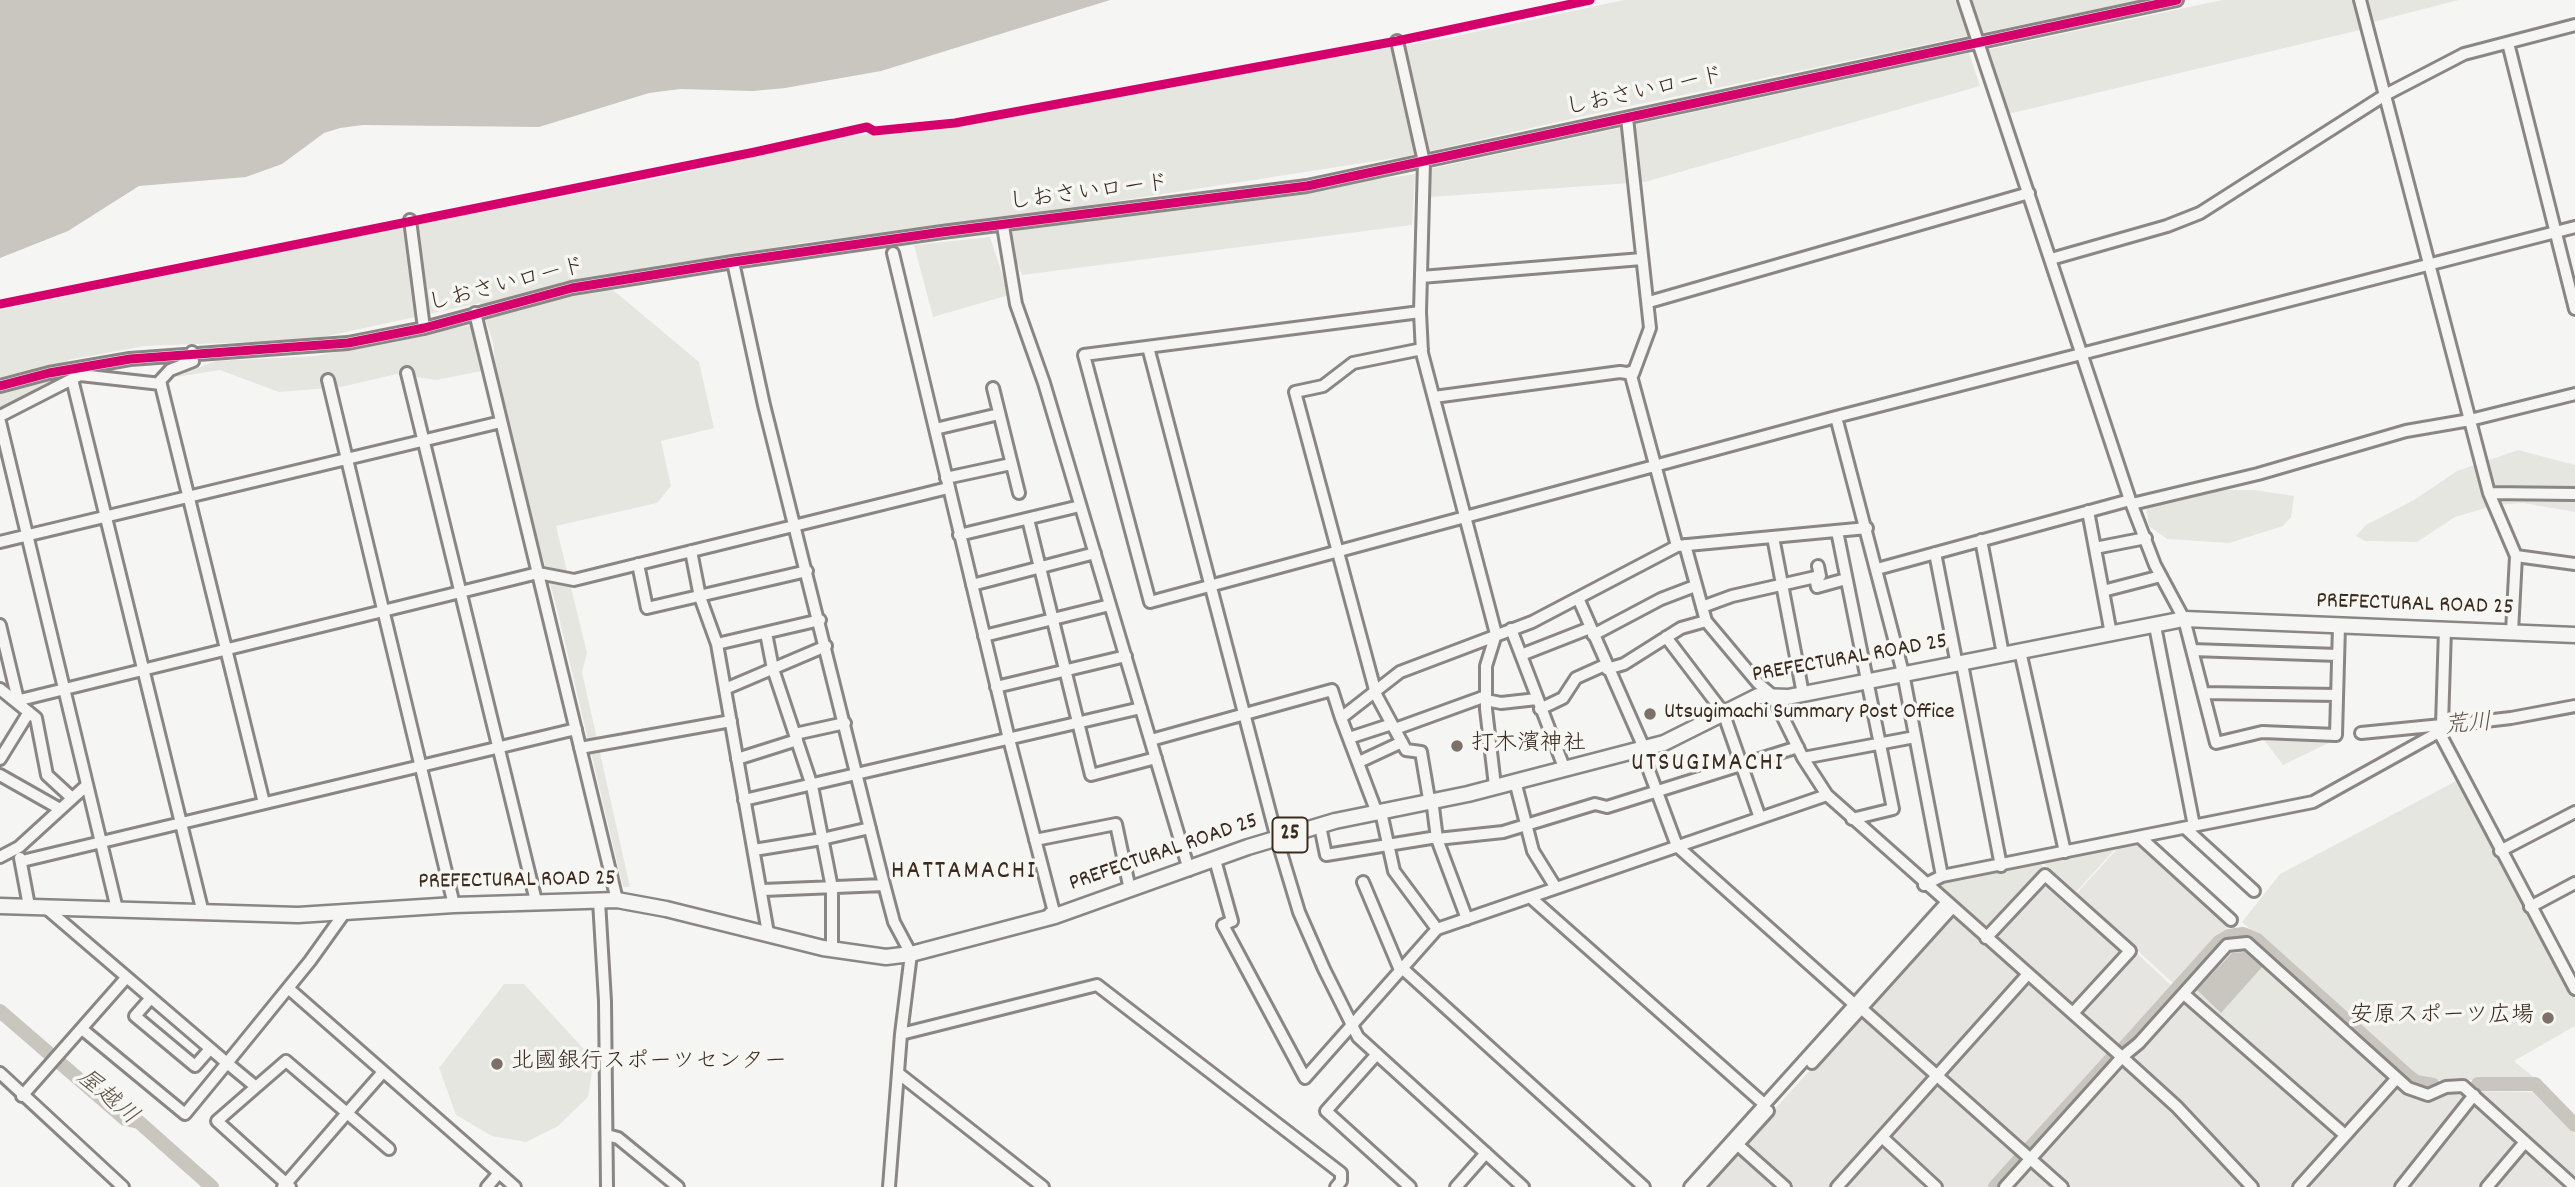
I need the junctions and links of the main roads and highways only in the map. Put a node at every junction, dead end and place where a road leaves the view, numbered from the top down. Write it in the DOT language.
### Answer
graph roads {
  1 [pos="2575,635"];
  2 [pos="0,906"];
  1 -- 2 [label="main road, PREFECTURAL ROAD 25 / 25"];
}
